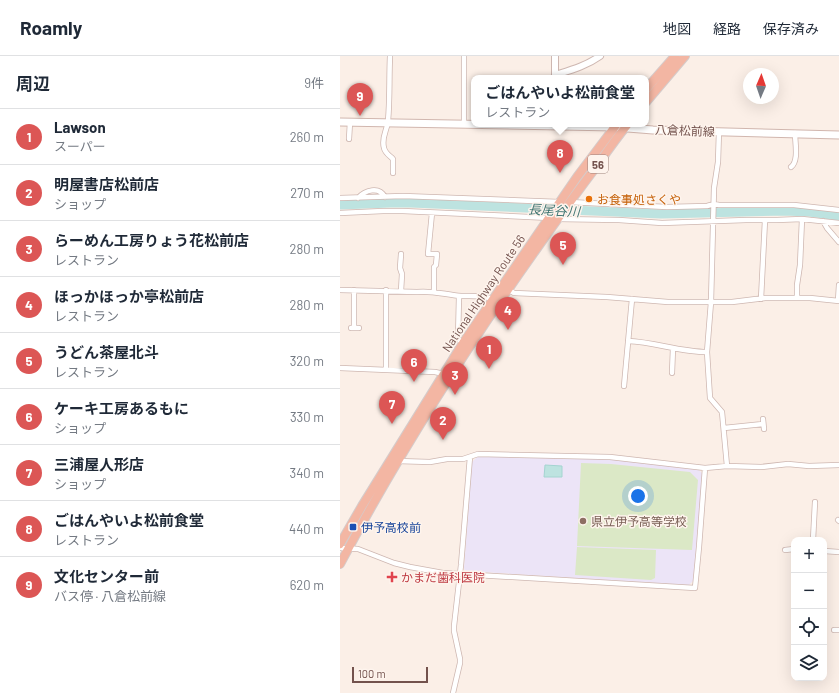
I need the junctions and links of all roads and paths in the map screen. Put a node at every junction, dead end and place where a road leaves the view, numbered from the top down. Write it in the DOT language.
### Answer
graph roads {
  1 [pos="390,56"];
  2 [pos="464,56"];
  3 [pos="555,56"];
  4 [pos="600,56"];
  5 [pos="675,56"];
  6 [pos="685,56"];
  7 [pos="555,75"];
  8 [pos="558,75"];
  9 [pos="649,85"];
  10 [pos="649,98"];
  11 [pos="340,122"];
  12 [pos="350,122"];
  13 [pos="388,123"];
  14 [pos="464,124"];
  15 [pos="471,124"];
  16 [pos="620,127"];
  17 [pos="620,127"];
  18 [pos="629,127"];
  19 [pos="648,127"];
  20 [pos="653,130"];
  21 [pos="718,131"];
  22 [pos="795,133"];
  23 [pos="839,135"];
  24 [pos="349,139"];
  25 [pos="791,167"];
  26 [pos="393,173"];
  27 [pos="340,198"];
  28 [pos="559,203"];
  29 [pos="569,203"];
  30 [pos="714,205"];
  31 [pos="839,210"];
  32 [pos="340,213"];
  33 [pos="432,213"];
  34 [pos="553,218"];
  35 [pos="802,219"];
  36 [pos="714,220"];
  37 [pos="765,220"];
  38 [pos="823,221"];
  39 [pos="839,223"];
  40 [pos="839,242"];
  41 [pos="401,254"];
  42 [pos="839,285"];
  43 [pos="505,287"];
  44 [pos="340,290"];
  45 [pos="354,290"];
  46 [pos="386,290"];
  47 [pos="401,291"];
  48 [pos="434,292"];
  49 [pos="459,296"];
  50 [pos="797,298"];
  51 [pos="493,299"];
  52 [pos="632,299"];
  53 [pos="761,299"];
  54 [pos="838,301"];
  55 [pos="711,302"];
  56 [pos="355,328"];
  57 [pos="628,341"];
  58 [pos="463,343"];
  59 [pos="673,348"];
  60 [pos="707,352"];
  61 [pos="340,368"];
  62 [pos="386,370"];
  63 [pos="672,373"];
  64 [pos="447,375"];
  65 [pos="624,386"];
  66 [pos="763,424"];
  67 [pos="724,428"];
  68 [pos="470,457"];
  69 [pos="395,460"];
  70 [pos="839,465"];
  71 [pos="728,466"];
  72 [pos="705,468"];
  73 [pos="815,502"];
  74 [pos="813,537"];
  75 [pos="340,544"];
  76 [pos="344,548"];
  77 [pos="791,549"];
  78 [pos="785,550"];
  79 [pos="827,551"];
  80 [pos="839,552"];
  81 [pos="340,564"];
  82 [pos="460,574"];
  83 [pos="453,693"];
  1 -- 13 [label="street"];
  2 -- 14 [label="street"];
  3 -- 7 [label="street"];
  4 -- 8 [label="street"];
  5 -- 9 [label="highway"];
  6 -- 10 [label="highway"];
  11 -- 12 [label="main road, 八倉松前線"];
  12 -- 13 [label="main road, 八倉松前線"];
  12 -- 24 [label="street"];
  13 -- 14 [label="main road, 八倉松前線"];
  13 -- 26 [label="street"];
  14 -- 15 [label="main road, 八倉松前線"];
  16 -- 28 [label="highway, National Highway Route 56 / 56"];
  17 -- 29 [label="highway, National Highway Route 56 / 56"];
  18 -- 20 [label="main road, 八倉松前線"];
  19 -- 20 [label="main road"];
  20 -- 21 [label="main road, 八倉松前線"];
  21 -- 22 [label="main road, 八倉松前線"];
  21 -- 30 [label="street"];
  22 -- 23 [label="main road, 八倉松前線"];
  22 -- 25 [label="street"];
  27 -- 28 [label="street"];
  28 -- 29 [label="street"];
  28 -- 34 [label="highway, National Highway Route 56 / 56"];
  29 -- 30 [label="street"];
  29 -- 34 [label="highway, National Highway Route 56 / 56"];
  30 -- 31 [label="street"];
  30 -- 36 [label="street"];
  32 -- 33 [label="street"];
  33 -- 34 [label="street"];
  33 -- 48 [label="street"];
  34 -- 36 [label="street"];
  34 -- 43 [label="highway, National Highway Route 56 / 56"];
  35 -- 37 [label="street"];
  35 -- 38 [label="street"];
  35 -- 50 [label="street"];
  36 -- 37 [label="street"];
  36 -- 55 [label="street"];
  37 -- 53 [label="street"];
  38 -- 39 [label="street"];
  38 -- 40 [label="street"];
  41 -- 47 [label="street"];
  42 -- 54 [label="street"];
  43 -- 51 [label="highway, National Highway Route 56 / 56"];
  43 -- 52 [label="street"];
  43 -- 64 [label="highway, National Highway Route 56 / 56"];
  44 -- 45 [label="street"];
  45 -- 46 [label="street"];
  45 -- 56 [label="street"];
  46 -- 47 [label="street"];
  46 -- 62 [label="street"];
  47 -- 48 [label="street"];
  48 -- 49 [label="street"];
  49 -- 51 [label="street"];
  49 -- 58 [label="street"];
  50 -- 53 [label="street"];
  50 -- 54 [label="street"];
  51 -- 58 [label="highway, National Highway Route 56 / 56"];
  52 -- 55 [label="street"];
  52 -- 57 [label="street"];
  53 -- 55 [label="street"];
  55 -- 60 [label="street"];
  57 -- 59 [label="street"];
  57 -- 65 [label="street"];
  58 -- 64 [label="highway, National Highway Route 56 / 56"];
  59 -- 60 [label="street"];
  59 -- 63 [label="street"];
  60 -- 67 [label="street"];
  61 -- 62 [label="street"];
  62 -- 64 [label="street"];
  64 -- 69 [label="highway, National Highway Route 56 / 56"];
  66 -- 67 [label="street"];
  67 -- 71 [label="street"];
  68 -- 69 [label="street"];
  68 -- 72 [label="street"];
  68 -- 82 [label="street"];
  69 -- 75 [label="highway, National Highway Route 56 / 56"];
  69 -- 76 [label="highway, National Highway Route 56 / 56"];
  70 -- 71 [label="street"];
  71 -- 72 [label="street"];
  72 -- 82 [label="street"];
  73 -- 74 [label="street"];
  76 -- 81 [label="highway, National Highway Route 56 / 56"];
  76 -- 82 [label="street"];
  77 -- 78 [label="street"];
  79 -- 80 [label="street"];
  82 -- 83 [label="street"];
}
